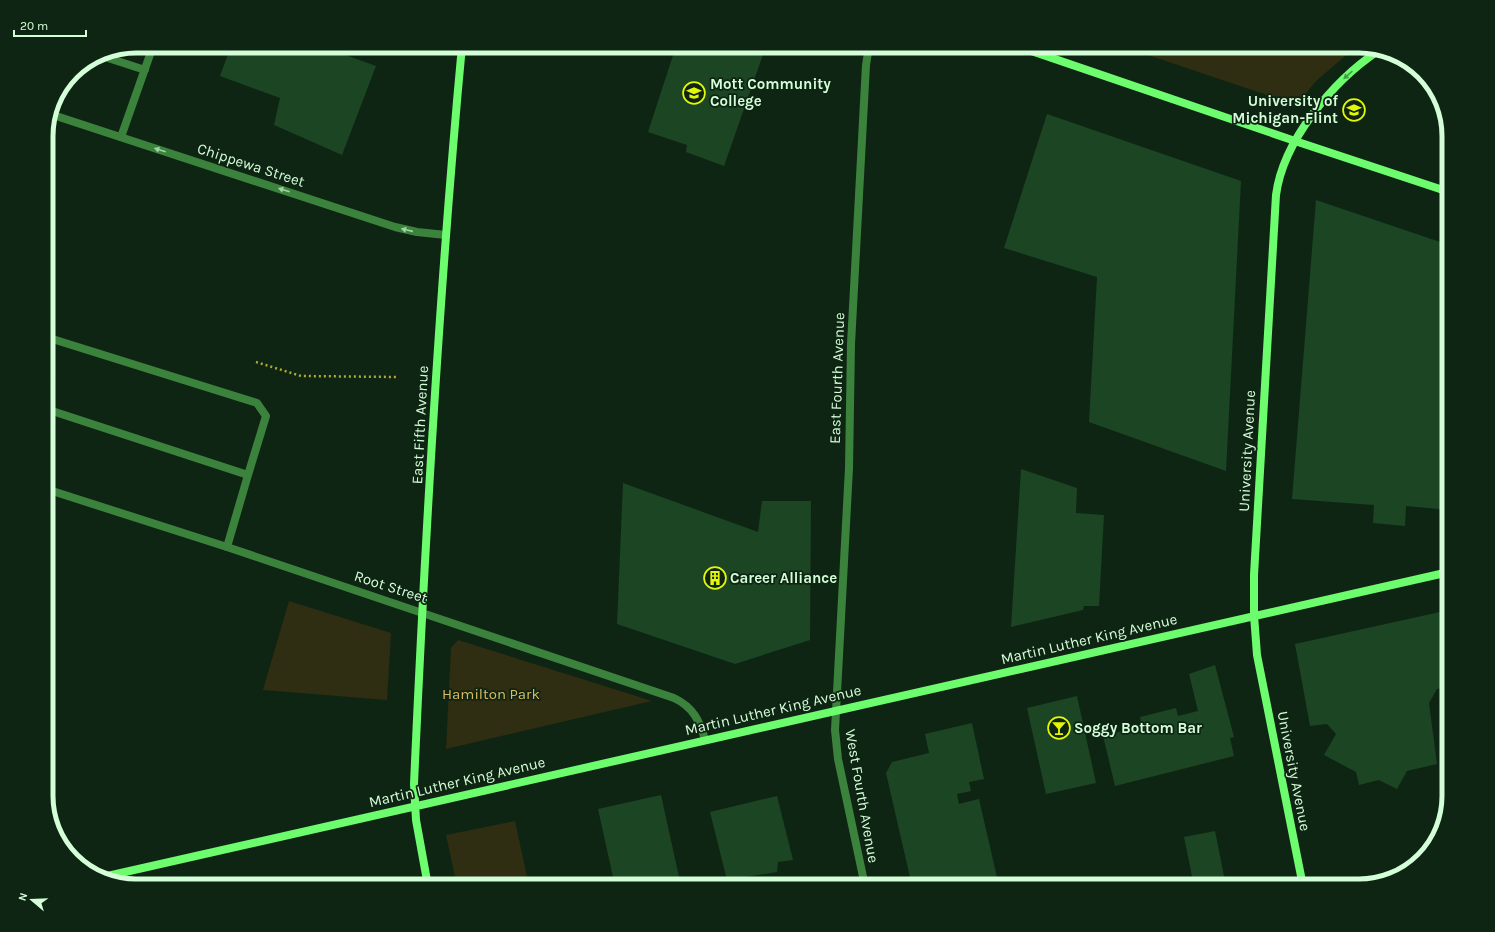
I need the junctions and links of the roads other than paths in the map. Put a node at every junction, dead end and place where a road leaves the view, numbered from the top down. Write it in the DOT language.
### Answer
graph roads {
  1 [pos="151,53"];
  2 [pos="461,53"];
  3 [pos="868,53"];
  4 [pos="1037,53"];
  5 [pos="1373,55"];
  6 [pos="108,58"];
  7 [pos="145,70"];
  8 [pos="56,116"];
  9 [pos="121,137"];
  10 [pos="1295,141"];
  11 [pos="1442,190"];
  12 [pos="446,235"];
  13 [pos="53,339"];
  14 [pos="53,411"];
  15 [pos="248,475"];
  16 [pos="53,491"];
  17 [pos="227,547"];
  18 [pos="1442,574"];
  19 [pos="423,613"];
  20 [pos="1254,616"];
  21 [pos="836,711"];
  22 [pos="704,740"];
  23 [pos="415,806"];
  24 [pos="111,875"];
  25 [pos="427,879"];
  26 [pos="864,879"];
  27 [pos="1302,879"];
  1 -- 7 [label="street"];
  2 -- 12 [label="main road, East Fifth Avenue"];
  3 -- 21 [label="street, East Fourth Avenue"];
  4 -- 10 [label="main road"];
  5 -- 10 [label="main road, University Avenue, one-way"];
  6 -- 7 [label="street"];
  7 -- 9 [label="street"];
  8 -- 9 [label="street, Chippewa Street"];
  12 -- 9 [label="street, Chippewa Street, one-way"];
  10 -- 11 [label="main road"];
  10 -- 20 [label="main road, University Avenue"];
  12 -- 19 [label="main road, East Fifth Avenue"];
  13 -- 15 [label="street"];
  14 -- 15 [label="street"];
  15 -- 17 [label="street"];
  16 -- 17 [label="street, Root Street"];
  17 -- 19 [label="street, Root Street"];
  18 -- 20 [label="main road, Martin Luther King Avenue"];
  19 -- 22 [label="street, Root Street"];
  19 -- 23 [label="main road, East Fifth Avenue"];
  20 -- 21 [label="main road, Martin Luther King Avenue"];
  20 -- 27 [label="main road, University Avenue"];
  21 -- 22 [label="main road, Martin Luther King Avenue"];
  21 -- 26 [label="street, West Fourth Avenue"];
  22 -- 23 [label="main road, Martin Luther King Avenue"];
  23 -- 24 [label="main road, Martin Luther King Avenue"];
  23 -- 25 [label="main road, East Fifth Avenue"];
}
